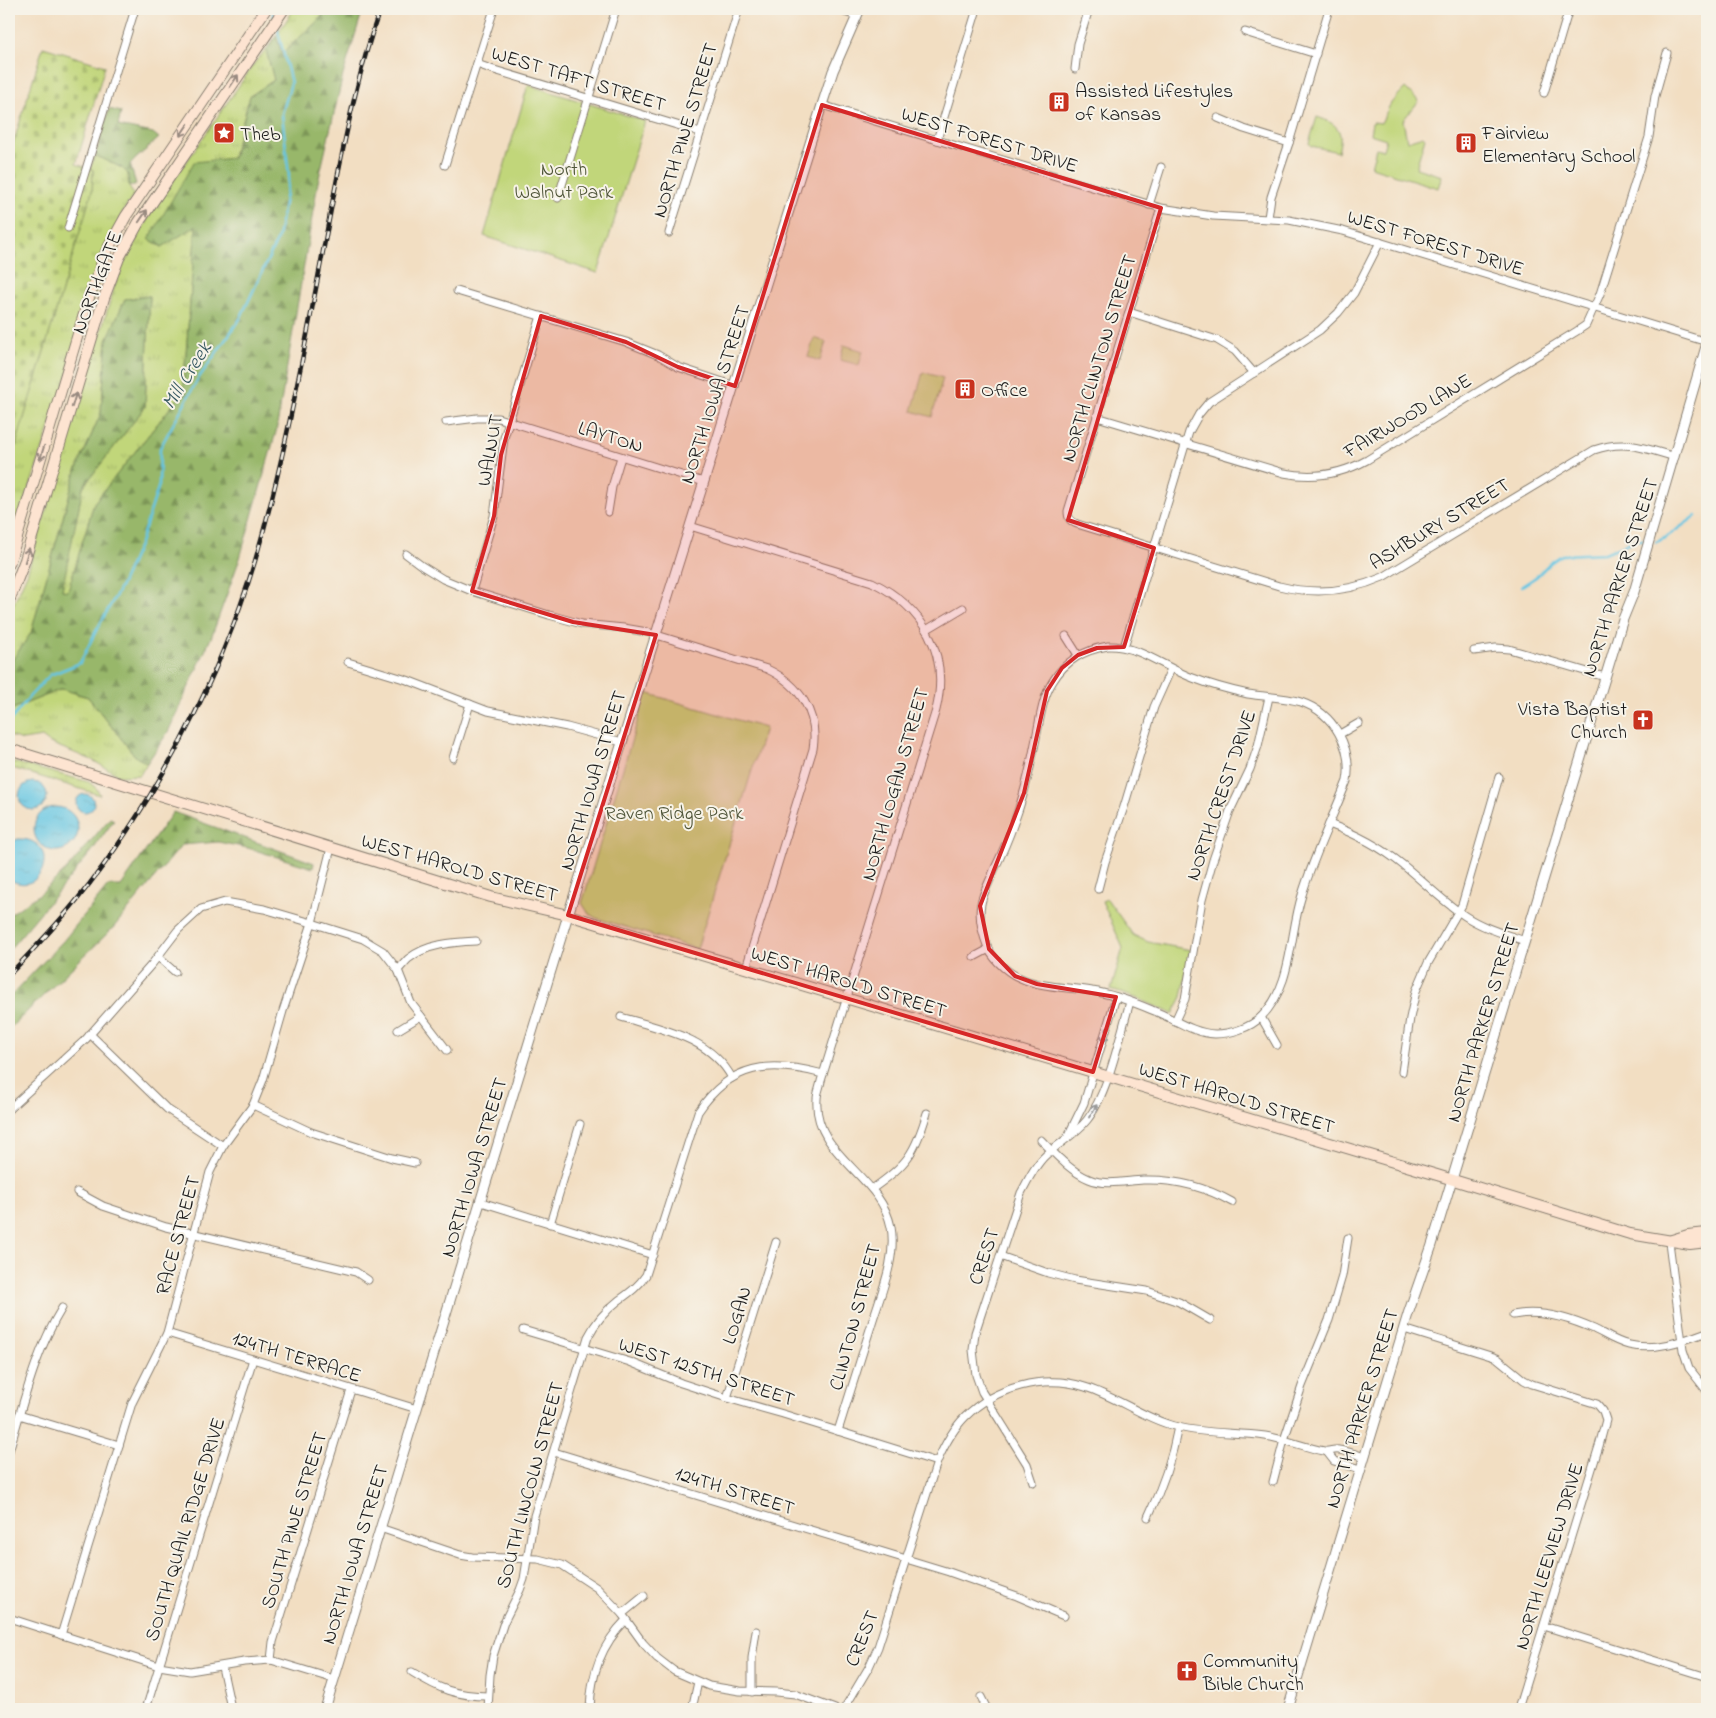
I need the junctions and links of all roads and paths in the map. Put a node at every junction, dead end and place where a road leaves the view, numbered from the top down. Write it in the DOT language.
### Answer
graph roads {
  1 [pos="135,9"];
  2 [pos="284,9"];
  3 [pos="494,9"];
  4 [pos="616,9"];
  5 [pos="739,9"];
  6 [pos="834,9"];
  7 [pos="977,9"];
  8 [pos="1089,9"];
  9 [pos="1329,9"];
  10 [pos="1569,9"];
  11 [pos="858,12"];
  12 [pos="263,13"];
  13 [pos="1245,32"];
  14 [pos="1667,53"];
  15 [pos="1316,54"];
  16 [pos="477,64"];
  17 [pos="1075,69"];
  18 [pos="1544,93"];
  19 [pos="589,99"];
  20 [pos="822,105"];
  21 [pos="1218,118"];
  22 [pos="700,132"];
  23 [pos="937,140"];
  24 [pos="1290,143"];
  25 [pos="445,165"];
  26 [pos="1161,167"];
  27 [pos="558,198"];
  28 [pos="1149,205"];
  29 [pos="1161,208"];
  30 [pos="1268,218"];
  31 [pos="68,228"];
  32 [pos="670,233"];
  33 [pos="1380,242"];
  34 [pos="457,291"];
  35 [pos="1594,308"];
  36 [pos="1128,312"];
  37 [pos="541,316"];
  38 [pos="1707,343"];
  39 [pos="1254,373"];
  40 [pos="735,386"];
  41 [pos="1097,417"];
  42 [pos="509,421"];
  43 [pos="446,422"];
  44 [pos="1186,444"];
  45 [pos="620,457"];
  46 [pos="1675,457"];
  47 [pos="704,482"];
  48 [pos="608,512"];
  49 [pos="1068,517"];
  50 [pos="690,526"];
  51 [pos="1154,548"];
  52 [pos="406,554"];
  53 [pos="9,564"];
  54 [pos="472,591"];
  55 [pos="9,600"];
  56 [pos="963,608"];
  57 [pos="926,630"];
  58 [pos="656,635"];
  59 [pos="1066,636"];
  60 [pos="1124,647"];
  61 [pos="1474,650"];
  62 [pos="1078,655"];
  63 [pos="348,662"];
  64 [pos="1171,669"];
  65 [pos="1605,677"];
  66 [pos="1270,697"];
  67 [pos="470,704"];
  68 [pos="1359,723"];
  69 [pos="1340,734"];
  70 [pos="622,742"];
  71 [pos="9,749"];
  72 [pos="453,758"];
  73 [pos="1500,777"];
  74 [pos="1329,824"];
  75 [pos="332,848"];
  76 [pos="1098,889"];
  77 [pos="1458,912"];
  78 [pos="568,915"];
  79 [pos="312,922"];
  80 [pos="476,941"];
  81 [pos="1525,941"];
  82 [pos="989,949"];
  83 [pos="974,956"];
  84 [pos="158,957"];
  85 [pos="746,968"];
  86 [pos="398,970"];
  87 [pos="175,972"];
  88 [pos="1116,997"];
  89 [pos="846,998"];
  90 [pos="1130,1002"];
  91 [pos="421,1016"];
  92 [pos="621,1017"];
  93 [pos="1261,1017"];
  94 [pos="1175,1020"];
  95 [pos="398,1030"];
  96 [pos="90,1034"];
  97 [pos="1277,1046"];
  98 [pos="447,1050"];
  99 [pos="1094,1072"];
  100 [pos="1402,1072"];
  101 [pos="823,1074"];
  102 [pos="1108,1076"];
  103 [pos="732,1078"];
  104 [pos="253,1105"];
  105 [pos="9,1109"];
  106 [pos="927,1113"];
  107 [pos="580,1124"];
  108 [pos="1067,1137"];
  109 [pos="1041,1140"];
  110 [pos="223,1146"];
  111 [pos="1052,1150"];
  112 [pos="415,1163"];
  113 [pos="1452,1180"];
  114 [pos="872,1189"];
  115 [pos="77,1192"];
  116 [pos="481,1202"];
  117 [pos="1232,1202"];
  118 [pos="550,1224"];
  119 [pos="1707,1233"];
  120 [pos="194,1234"];
  121 [pos="1348,1238"];
  122 [pos="776,1242"];
  123 [pos="1669,1242"];
  124 [pos="1707,1242"];
  125 [pos="653,1255"];
  126 [pos="1000,1256"];
  127 [pos="368,1280"];
  128 [pos="62,1308"];
  129 [pos="1513,1315"];
  130 [pos="1210,1320"];
  131 [pos="1404,1329"];
  132 [pos="523,1330"];
  133 [pos="1707,1332"];
  134 [pos="167,1333"];
  135 [pos="1681,1341"];
  136 [pos="585,1348"];
  137 [pos="253,1358"];
  138 [pos="351,1390"];
  139 [pos="1707,1391"];
  140 [pos="727,1398"];
  141 [pos="987,1400"];
  142 [pos="417,1409"];
  143 [pos="19,1415"];
  144 [pos="1178,1427"];
  145 [pos="838,1431"];
  146 [pos="1284,1440"];
  147 [pos="119,1445"];
  148 [pos="9,1451"];
  149 [pos="554,1452"];
  150 [pos="1326,1452"];
  151 [pos="1364,1457"];
  152 [pos="937,1462"];
  153 [pos="1360,1469"];
  154 [pos="1033,1482"];
  155 [pos="1273,1482"];
  156 [pos="1148,1517"];
  157 [pos="380,1528"];
  158 [pos="528,1558"];
  159 [pos="906,1559"];
  160 [pos="644,1596"];
  161 [pos="1064,1616"];
  162 [pos="624,1617"];
  163 [pos="9,1618"];
  164 [pos="1544,1626"];
  165 [pos="756,1631"];
  166 [pos="62,1635"];
  167 [pos="270,1660"];
  168 [pos="159,1666"];
  169 [pos="222,1667"];
  170 [pos="412,1672"];
  171 [pos="1707,1676"];
  172 [pos="334,1679"];
  173 [pos="698,1682"];
  174 [pos="752,1692"];
  175 [pos="488,1696"];
  176 [pos="981,1696"];
  177 [pos="1707,1703"];
  178 [pos="231,1708"];
  179 [pos="146,1709"];
  180 [pos="325,1709"];
  181 [pos="488,1709"];
  182 [pos="590,1709"];
  183 [pos="692,1709"];
  184 [pos="835,1709"];
  185 [pos="844,1709"];
  186 [pos="987,1709"];
  187 [pos="1288,1709"];
  188 [pos="1518,1709"];
  189 [pos="1706,1709"];
  1 -- 31 [label="street"];
  55 -- 2 [label="main road, NORTHGATE, one-way"];
  3 -- 16 [label="street"];
  4 -- 19 [label="street"];
  5 -- 22 [label="street, NORTH PINE STREET"];
  6 -- 11 [label="street"];
  7 -- 23 [label="street"];
  8 -- 17 [label="street"];
  9 -- 15 [label="street"];
  10 -- 18 [label="street"];
  11 -- 20 [label="street, NORTH IOWA STREET"];
  12 -- 53 [label="main road, NORTHGATE, one-way"];
  13 -- 15 [label="street"];
  14 -- 35 [label="street, FAIRWOOD LANE"];
  15 -- 24 [label="street"];
  16 -- 19 [label="street, WEST TAFT STREET"];
  16 -- 25 [label="street"];
  19 -- 22 [label="street, WEST TAFT STREET"];
  19 -- 27 [label="street"];
  20 -- 23 [label="street, WEST FOREST DRIVE"];
  20 -- 40 [label="street, NORTH IOWA STREET"];
  21 -- 24 [label="street"];
  22 -- 32 [label="street, NORTH PINE STREET"];
  23 -- 28 [label="street, WEST FOREST DRIVE"];
  24 -- 30 [label="street"];
  26 -- 28 [label="street"];
  28 -- 29 [label="street, WEST FOREST DRIVE"];
  29 -- 30 [label="street, WEST FOREST DRIVE"];
  29 -- 36 [label="street, NORTH CLINTON STREET"];
  30 -- 33 [label="street, WEST FOREST DRIVE"];
  33 -- 35 [label="street, WEST FOREST DRIVE"];
  33 -- 39 [label="street"];
  34 -- 37 [label="street"];
  35 -- 38 [label="street, WEST FOREST DRIVE"];
  35 -- 44 [label="street, FAIRWOOD LANE"];
  36 -- 39 [label="street"];
  36 -- 41 [label="street, NORTH CLINTON STREET"];
  37 -- 40 [label="street"];
  37 -- 42 [label="street, WALNUT"];
  38 -- 46 [label="street, NORTH PARKER STREET"];
  39 -- 44 [label="street"];
  40 -- 47 [label="street, NORTH IOWA STREET"];
  41 -- 44 [label="street, FAIRWOOD LANE"];
  41 -- 49 [label="street, NORTH CLINTON STREET"];
  42 -- 43 [label="street, LAYTON"];
  42 -- 45 [label="street, LAYTON"];
  42 -- 54 [label="street, WALNUT"];
  44 -- 51 [label="street"];
  45 -- 47 [label="street, LAYTON"];
  45 -- 48 [label="street"];
  46 -- 51 [label="street, ASHBURY STREET"];
  46 -- 65 [label="street, NORTH PARKER STREET"];
  47 -- 50 [label="street, NORTH IOWA STREET"];
  49 -- 51 [label="street, ASHBURY STREET"];
  50 -- 57 [label="street, NORTH LOGAN STREET"];
  50 -- 58 [label="street, NORTH IOWA STREET"];
  51 -- 60 [label="street"];
  52 -- 54 [label="street"];
  54 -- 58 [label="street"];
  56 -- 57 [label="street"];
  57 -- 89 [label="street, NORTH LOGAN STREET"];
  58 -- 70 [label="street, NORTH IOWA STREET"];
  58 -- 85 [label="street"];
  59 -- 62 [label="street"];
  60 -- 62 [label="street"];
  60 -- 64 [label="street"];
  61 -- 65 [label="street"];
  62 -- 82 [label="street"];
  63 -- 67 [label="street"];
  64 -- 66 [label="street"];
  64 -- 76 [label="street"];
  65 -- 81 [label="street, NORTH PARKER STREET"];
  66 -- 69 [label="street"];
  66 -- 94 [label="street, NORTH CREST DRIVE"];
  67 -- 70 [label="street"];
  67 -- 72 [label="street"];
  68 -- 69 [label="street"];
  69 -- 74 [label="street"];
  70 -- 78 [label="street, NORTH IOWA STREET"];
  71 -- 75 [label="main road, WEST HAROLD STREET"];
  73 -- 77 [label="street"];
  74 -- 77 [label="street"];
  74 -- 93 [label="street"];
  75 -- 78 [label="main road, WEST HAROLD STREET"];
  75 -- 79 [label="street, RACE STREET"];
  77 -- 81 [label="street"];
  77 -- 100 [label="street"];
  78 -- 85 [label="main road, WEST HAROLD STREET"];
  78 -- 116 [label="street, NORTH IOWA STREET"];
  79 -- 84 [label="street"];
  79 -- 86 [label="street"];
  79 -- 104 [label="street, RACE STREET"];
  80 -- 86 [label="street"];
  81 -- 113 [label="street, NORTH PARKER STREET"];
  82 -- 83 [label="street"];
  82 -- 88 [label="street"];
  84 -- 87 [label="street"];
  84 -- 96 [label="street"];
  85 -- 89 [label="main road, WEST HAROLD STREET"];
  86 -- 91 [label="street"];
  88 -- 90 [label="street"];
  88 -- 99 [label="street, one-way"];
  89 -- 99 [label="main road, WEST HAROLD STREET"];
  89 -- 101 [label="street, CLINTON STREET"];
  90 -- 94 [label="street"];
  90 -- 102 [label="street"];
  91 -- 95 [label="street"];
  91 -- 98 [label="street"];
  92 -- 103 [label="street"];
  93 -- 94 [label="street"];
  93 -- 97 [label="street"];
  96 -- 105 [label="street"];
  96 -- 110 [label="street"];
  99 -- 102 [label="main road, WEST HAROLD STREET"];
  99 -- 108 [label="street, CREST"];
  101 -- 103 [label="street, SOUTH LINCOLN STREET"];
  101 -- 114 [label="street, CLINTON STREET"];
  108 -- 102 [label="street, CREST, one-way"];
  102 -- 113 [label="main road, WEST HAROLD STREET"];
  103 -- 125 [label="street, SOUTH LINCOLN STREET"];
  104 -- 110 [label="street, RACE STREET"];
  104 -- 112 [label="street"];
  106 -- 114 [label="street"];
  107 -- 118 [label="street"];
  108 -- 111 [label="street, CREST"];
  109 -- 111 [label="street"];
  110 -- 120 [label="street, RACE STREET"];
  111 -- 117 [label="street"];
  111 -- 126 [label="street, CREST"];
  113 -- 123 [label="main road, WEST HAROLD STREET"];
  113 -- 131 [label="street, NORTH PARKER STREET"];
  114 -- 145 [label="street, CLINTON STREET"];
  115 -- 120 [label="street"];
  116 -- 118 [label="street"];
  116 -- 142 [label="street, NORTH IOWA STREET"];
  118 -- 125 [label="street"];
  119 -- 123 [label="main road, WEST HAROLD STREET"];
  120 -- 127 [label="street"];
  120 -- 134 [label="street, RACE STREET"];
  121 -- 146 [label="street"];
  122 -- 140 [label="street, LOGAN"];
  123 -- 124 [label="main road, WEST HAROLD STREET"];
  123 -- 135 [label="street"];
  125 -- 136 [label="street, SOUTH LINCOLN STREET"];
  126 -- 130 [label="street"];
  126 -- 141 [label="street, CREST"];
  128 -- 143 [label="street"];
  129 -- 135 [label="street"];
  131 -- 151 [label="street, NORTH PARKER STREET"];
  131 -- 164 [label="street, NORTH LEEVIEW DRIVE"];
  132 -- 136 [label="street, WEST 125TH STREET"];
  133 -- 135 [label="street"];
  134 -- 137 [label="street, 124TH TERRACE"];
  134 -- 147 [label="street, RACE STREET"];
  135 -- 139 [label="street"];
  136 -- 140 [label="street, WEST 125TH STREET"];
  136 -- 149 [label="street, SOUTH LINCOLN STREET"];
  137 -- 138 [label="street, 124TH TERRACE"];
  137 -- 168 [label="street, SOUTH QUAIL RIDGE DRIVE"];
  138 -- 142 [label="street, 124TH TERRACE"];
  138 -- 167 [label="street, SOUTH PINE STREET"];
  140 -- 145 [label="street, WEST 125TH STREET"];
  141 -- 144 [label="street, CREST"];
  141 -- 152 [label="street, CREST"];
  141 -- 154 [label="street, CREST"];
  142 -- 157 [label="street, NORTH IOWA STREET"];
  143 -- 147 [label="street"];
  143 -- 148 [label="street"];
  144 -- 146 [label="street, CREST"];
  144 -- 156 [label="street"];
  145 -- 152 [label="street, WEST 125TH STREET"];
  146 -- 150 [label="street, CREST"];
  146 -- 155 [label="street"];
  147 -- 166 [label="street, RACE STREET"];
  149 -- 158 [label="street, SOUTH LINCOLN STREET"];
  149 -- 159 [label="street, 124TH STREET"];
  150 -- 151 [label="street"];
  150 -- 153 [label="street"];
  151 -- 153 [label="street, NORTH PARKER STREET"];
  152 -- 159 [label="street, CREST"];
  153 -- 187 [label="street, NORTH PARKER STREET"];
  157 -- 158 [label="street"];
  157 -- 172 [label="street, NORTH IOWA STREET"];
  158 -- 162 [label="street"];
  158 -- 175 [label="street, SOUTH LINCOLN STREET"];
  159 -- 161 [label="street, 124TH STREET"];
  159 -- 185 [label="street, CREST"];
  160 -- 162 [label="street"];
  162 -- 173 [label="street"];
  162 -- 182 [label="street"];
  163 -- 166 [label="street"];
  164 -- 171 [label="street"];
  164 -- 188 [label="street, NORTH LEEVIEW DRIVE"];
  165 -- 174 [label="street"];
  166 -- 168 [label="street"];
  167 -- 169 [label="street"];
  167 -- 172 [label="street"];
  168 -- 169 [label="street"];
  168 -- 179 [label="street, SOUTH QUAIL RIDGE DRIVE"];
  169 -- 178 [label="street"];
  170 -- 175 [label="street"];
  172 -- 180 [label="street, NORTH IOWA STREET"];
  173 -- 174 [label="street"];
  173 -- 183 [label="street"];
  174 -- 184 [label="street"];
  175 -- 181 [label="street, SOUTH LINCOLN STREET"];
  176 -- 186 [label="street"];
  177 -- 189 [label="street"];
}
